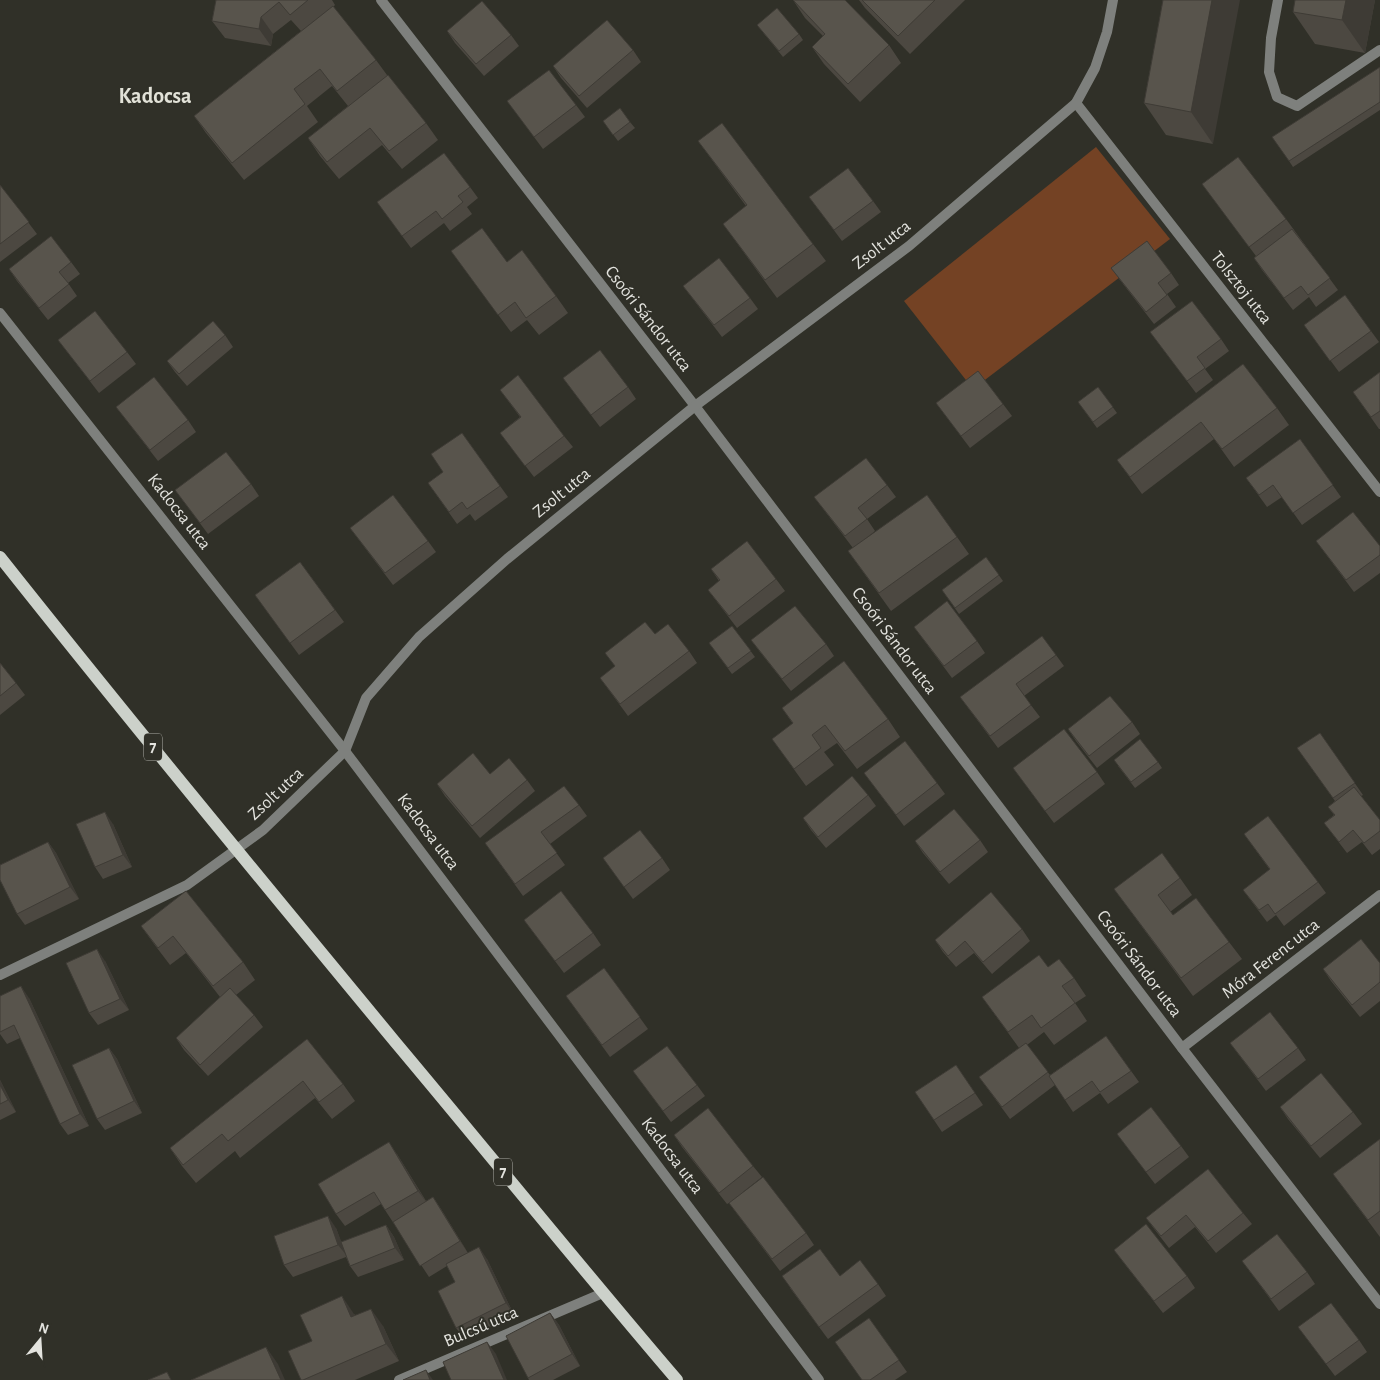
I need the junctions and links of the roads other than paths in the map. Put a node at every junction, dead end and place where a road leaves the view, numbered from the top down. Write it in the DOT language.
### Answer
graph roads {
  1 [pos="381,0"];
  2 [pos="1113,0"];
  3 [pos="1278,0"];
  4 [pos="1380,50"];
  5 [pos="1076,103"];
  6 [pos="0,313"];
  7 [pos="695,406"];
  8 [pos="1380,492"];
  9 [pos="0,558"];
  10 [pos="345,751"];
  11 [pos="236,849"];
  12 [pos="1380,895"];
  13 [pos="0,976"];
  14 [pos="1182,1048"];
  15 [pos="603,1293"];
  16 [pos="1380,1304"];
  17 [pos="399,1380"];
  18 [pos="677,1380"];
  19 [pos="819,1380"];
  1 -- 7 [label="street, Csoóri Sándor utca"];
  2 -- 5 [label="street, Zsolt utca"];
  3 -- 4 [label="street"];
  5 -- 7 [label="street, Zsolt utca"];
  5 -- 8 [label="street, Tolsztoj utca"];
  6 -- 10 [label="street, Kadocsa utca"];
  7 -- 10 [label="street, Zsolt utca"];
  7 -- 14 [label="street, Csoóri Sándor utca"];
  9 -- 11 [label="main road, 7"];
  10 -- 11 [label="street, Zsolt utca"];
  10 -- 19 [label="street, Kadocsa utca"];
  11 -- 13 [label="street, Zsolt utca"];
  11 -- 15 [label="main road, 7"];
  12 -- 14 [label="street, Móra Ferenc utca"];
  14 -- 16 [label="street, Csoóri Sándor utca"];
  15 -- 17 [label="street, Bulcsú utca"];
  15 -- 18 [label="main road, 7"];
}
